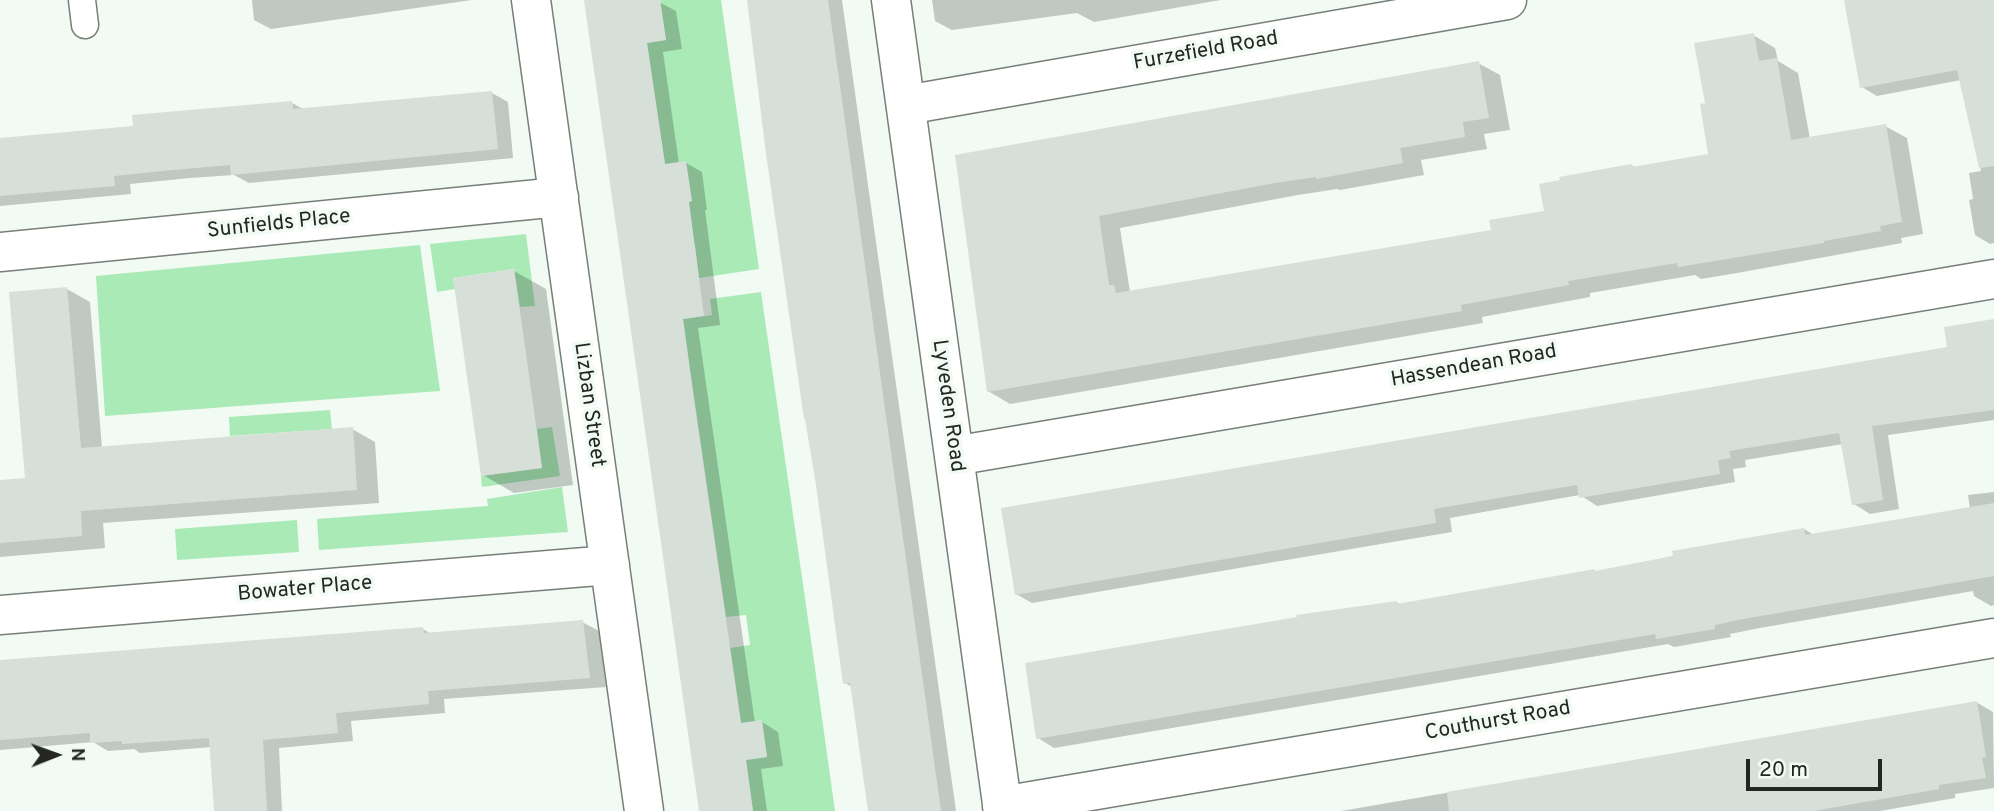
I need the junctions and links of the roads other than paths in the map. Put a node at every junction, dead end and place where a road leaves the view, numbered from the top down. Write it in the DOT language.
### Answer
graph roads {
  1 [pos="531,0"];
  2 [pos="891,0"];
  3 [pos="1507,0"];
  4 [pos="906,105"];
  5 [pos="559,197"];
  6 [pos="0,252"];
  7 [pos="1994,279"];
  8 [pos="954,456"];
  9 [pos="610,565"];
  10 [pos="0,615"];
  11 [pos="1994,638"];
  12 [pos="1003,808"];
  13 [pos="644,811"];
  1 -- 5 [label="street, Lizban Street"];
  2 -- 4 [label="street, Lyveden Road"];
  3 -- 4 [label="street, Furzefield Road"];
  4 -- 8 [label="street, Lyveden Road"];
  5 -- 6 [label="street, Sunfields Place"];
  5 -- 9 [label="street, Lizban Street"];
  7 -- 8 [label="street, Hassendean Road"];
  8 -- 12 [label="street, Lyveden Road"];
  9 -- 10 [label="street, Bowater Place"];
  9 -- 13 [label="street, Lizban Street"];
  11 -- 12 [label="street, Couthurst Road"];
}
